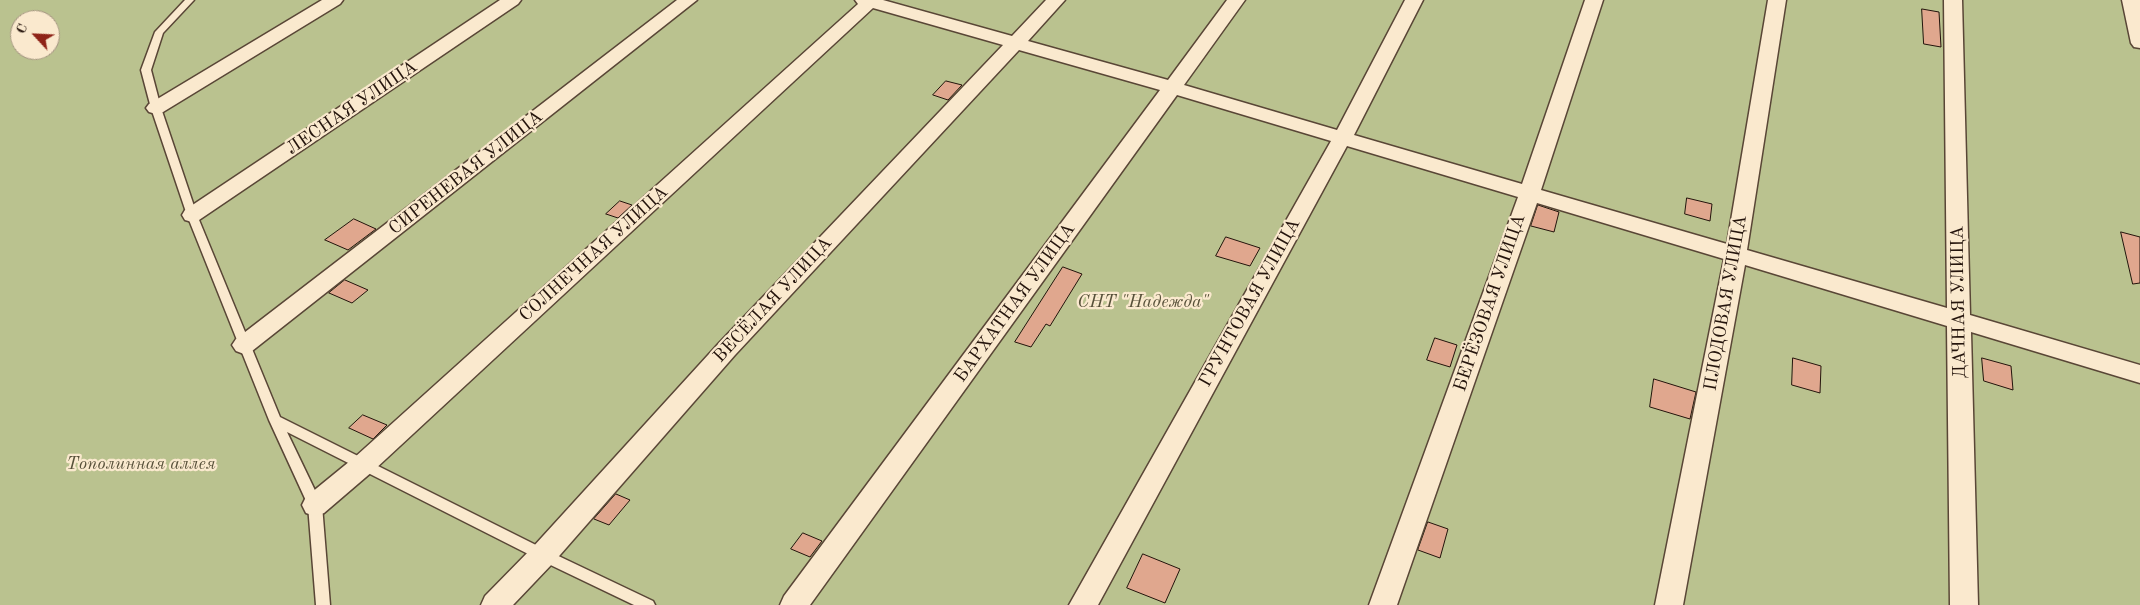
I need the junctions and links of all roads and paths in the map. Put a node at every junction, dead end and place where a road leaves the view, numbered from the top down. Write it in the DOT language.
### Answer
graph roads {
  1 [pos="190,0"];
  2 [pos="334,0"];
  3 [pos="512,0"];
  4 [pos="688,0"];
  5 [pos="1056,0"];
  6 [pos="1236,0"];
  7 [pos="1414,0"];
  8 [pos="1594,0"];
  9 [pos="1777,0"];
  10 [pos="1953,0"];
  11 [pos="2130,0"];
  12 [pos="869,1"];
  13 [pos="1018,42"];
  14 [pos="2140,43"];
  15 [pos="1174,88"];
  16 [pos="156,108"];
  17 [pos="1342,138"];
  18 [pos="1530,192"];
  19 [pos="192,215"];
  20 [pos="1736,253"];
  21 [pos="1960,320"];
  22 [pos="244,345"];
  23 [pos="2140,374"];
  24 [pos="275,420"];
  25 [pos="364,464"];
  26 [pos="315,506"];
  27 [pos="543,555"];
  28 [pos="323,605"];
  29 [pos="495,605"];
  30 [pos="648,605"];
  31 [pos="794,605"];
  32 [pos="1083,605"];
  33 [pos="1384,605"];
  34 [pos="1669,605"];
  35 [pos="1964,605"];
  1 -- 16 [label="lane"];
  2 -- 16 [label="street"];
  3 -- 19 [label="street, ЛЕСНАЯ УЛИЦА"];
  4 -- 22 [label="street, СИРЕНЕВАЯ УЛИЦА"];
  5 -- 13 [label="street, ВЕСЁЛАЯ УЛИЦА"];
  6 -- 15 [label="street, БАРХАТНАЯ УЛИЦА"];
  7 -- 17 [label="street, ГРУНТОВАЯ УЛИЦА"];
  8 -- 18 [label="street, БЕРЁЗОВАЯ УЛИЦА"];
  9 -- 20 [label="street, ПЛОДОВАЯ УЛИЦА"];
  10 -- 21 [label="street, ДАЧНАЯ УЛИЦА"];
  11 -- 14 [label="street"];
  12 -- 13 [label="street"];
  12 -- 25 [label="street, СОЛНЕЧНАЯ УЛИЦА"];
  13 -- 15 [label="street"];
  13 -- 27 [label="street, ВЕСЁЛАЯ УЛИЦА"];
  15 -- 17 [label="street"];
  15 -- 31 [label="street, БАРХАТНАЯ УЛИЦА"];
  16 -- 19 [label="lane"];
  17 -- 18 [label="street"];
  17 -- 32 [label="street, ГРУНТОВАЯ УЛИЦА"];
  18 -- 20 [label="street"];
  18 -- 33 [label="street, БЕРЁЗОВАЯ УЛИЦА"];
  19 -- 22 [label="lane"];
  20 -- 21 [label="street"];
  20 -- 34 [label="street, ПЛОДОВАЯ УЛИЦА"];
  21 -- 23 [label="street"];
  21 -- 35 [label="street, ДАЧНАЯ УЛИЦА"];
  22 -- 24 [label="lane"];
  24 -- 25 [label="lane"];
  24 -- 26 [label="lane"];
  25 -- 26 [label="street, СОЛНЕЧНАЯ УЛИЦА"];
  25 -- 27 [label="lane"];
  26 -- 28 [label="lane"];
  27 -- 29 [label="street, ВЕСЁЛАЯ УЛИЦА"];
  27 -- 30 [label="lane"];
}
